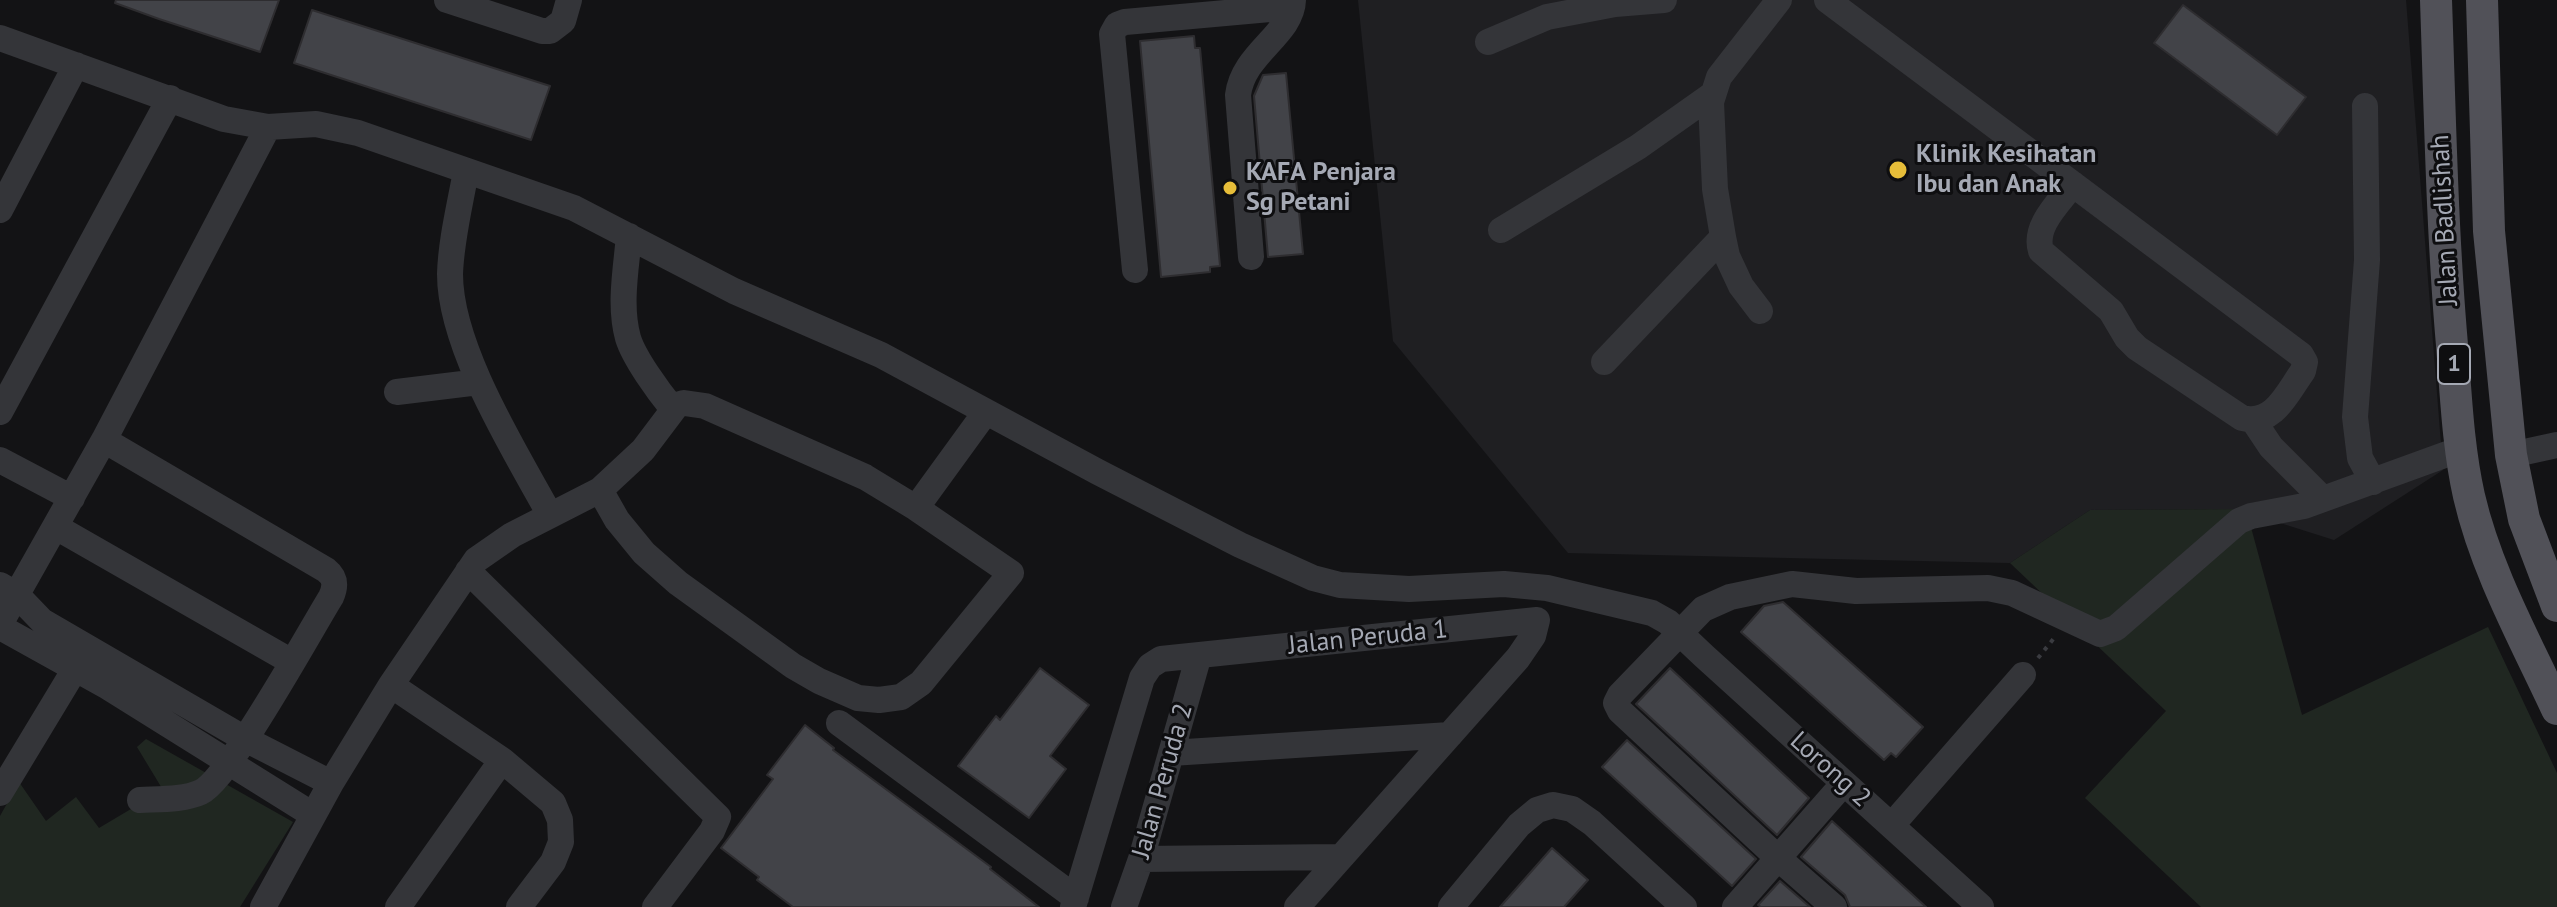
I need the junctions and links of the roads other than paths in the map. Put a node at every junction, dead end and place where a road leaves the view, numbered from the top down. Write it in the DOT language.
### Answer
graph roads {
  1 [pos="447,0"];
  2 [pos="569,0"];
  3 [pos="1664,0"];
  4 [pos="1779,0"];
  5 [pos="1827,0"];
  6 [pos="2436,0"];
  7 [pos="2482,0"];
  8 [pos="1292,4"];
  9 [pos="0,38"];
  10 [pos="1488,42"];
  11 [pos="76,65"];
  12 [pos="1713,94"];
  13 [pos="170,98"];
  14 [pos="2365,106"];
  15 [pos="268,127"];
  16 [pos="466,171"];
  17 [pos="2073,184"];
  18 [pos="0,210"];
  19 [pos="1501,230"];
  20 [pos="629,236"];
  21 [pos="1723,237"];
  22 [pos="1251,257"];
  23 [pos="1135,270"];
  24 [pos="1760,311"];
  25 [pos="1604,362"];
  26 [pos="479,382"];
  27 [pos="397,392"];
  28 [pos="672,408"];
  29 [pos="0,412"];
  30 [pos="985,413"];
  31 [pos="2253,420"];
  32 [pos="104,440"];
  33 [pos="2557,445"];
  34 [pos="2461,449"];
  35 [pos="2511,455"];
  36 [pos="0,460"];
  37 [pos="2373,482"];
  38 [pos="600,490"];
  39 [pos="72,498"];
  40 [pos="2323,499"];
  41 [pos="916,508"];
  42 [pos="550,515"];
  43 [pos="56,527"];
  44 [pos="468,571"];
  45 [pos="8,590"];
  46 [pos="2557,606"];
  47 [pos="0,625"];
  48 [pos="1680,632"];
  49 [pos="1199,655"];
  50 [pos="292,662"];
  51 [pos="75,669"];
  52 [pos="2023,675"];
  53 [pos="391,685"];
  54 [pos="2557,709"];
  55 [pos="839,723"];
  56 [pos="1450,735"];
  57 [pos="245,739"];
  58 [pos="1171,753"];
  59 [pos="502,760"];
  60 [pos="229,764"];
  61 [pos="331,783"];
  62 [pos="1844,783"];
  63 [pos="0,793"];
  64 [pos="140,800"];
  65 [pos="313,815"];
  66 [pos="1892,825"];
  67 [pos="1340,857"];
  68 [pos="1778,858"];
  69 [pos="1141,859"];
  70 [pos="1074,903"];
  71 [pos="263,907"];
  72 [pos="398,907"];
  73 [pos="519,907"];
  74 [pos="655,907"];
  75 [pos="1124,907"];
  76 [pos="1297,907"];
  77 [pos="1451,907"];
  78 [pos="1684,907"];
  79 [pos="1735,907"];
  80 [pos="1834,907"];
  81 [pos="1981,907"];
  1 -- 2 [label="street"];
  3 -- 10 [label="street"];
  4 -- 12 [label="street"];
  5 -- 17 [label="street"];
  6 -- 34 [label="main road, Jalan Badlishah / 1"];
  7 -- 35 [label="main road, Jalan Badlishah / 1"];
  8 -- 22 [label="street"];
  8 -- 23 [label="street"];
  9 -- 11 [label="street"];
  11 -- 13 [label="street"];
  11 -- 18 [label="street"];
  12 -- 19 [label="street"];
  12 -- 21 [label="street"];
  13 -- 15 [label="street"];
  13 -- 29 [label="street"];
  14 -- 37 [label="street"];
  15 -- 16 [label="street"];
  15 -- 32 [label="street"];
  16 -- 20 [label="street"];
  16 -- 26 [label="street"];
  17 -- 31 [label="street"];
  17 -- 31 [label="street"];
  20 -- 28 [label="street"];
  20 -- 30 [label="street"];
  21 -- 24 [label="street"];
  21 -- 25 [label="street"];
  26 -- 27 [label="street"];
  26 -- 42 [label="street"];
  28 -- 38 [label="street"];
  28 -- 41 [label="street"];
  30 -- 41 [label="street"];
  30 -- 48 [label="street"];
  31 -- 40 [label="street"];
  32 -- 39 [label="street"];
  32 -- 50 [label="street"];
  33 -- 35 [label="street"];
  34 -- 37 [label="street"];
  34 -- 54 [label="main road, Jalan Badlishah / 1"];
  35 -- 46 [label="main road, Jalan Badlishah / 1"];
  36 -- 39 [label="street"];
  37 -- 40 [label="street"];
  38 -- 41 [label="street"];
  38 -- 42 [label="street"];
  39 -- 43 [label="street"];
  40 -- 48 [label="street"];
  42 -- 44 [label="street"];
  43 -- 45 [label="street"];
  43 -- 50 [label="street"];
  44 -- 53 [label="street"];
  44 -- 74 [label="street"];
  45 -- 47 [label="street"];
  45 -- 57 [label="street"];
  47 -- 51 [label="street"];
  48 -- 62 [label="street, Lorong 2"];
  48 -- 68 [label="street"];
  49 -- 56 [label="street, Jalan Peruda 1"];
  49 -- 58 [label="street, Jalan Peruda 2"];
  49 -- 70 [label="street, Jalan Peruda 1"];
  50 -- 57 [label="street"];
  51 -- 60 [label="street"];
  51 -- 63 [label="street"];
  52 -- 66 [label="street"];
  53 -- 59 [label="street"];
  53 -- 61 [label="street"];
  55 -- 70 [label="street"];
  56 -- 58 [label="street"];
  56 -- 67 [label="street"];
  57 -- 60 [label="street"];
  57 -- 61 [label="street"];
  58 -- 69 [label="street, Jalan Peruda 2"];
  59 -- 72 [label="street"];
  59 -- 73 [label="street"];
  60 -- 64 [label="street"];
  60 -- 65 [label="street"];
  61 -- 65 [label="street"];
  62 -- 66 [label="street, Lorong 2"];
  62 -- 68 [label="street"];
  65 -- 71 [label="street"];
  66 -- 81 [label="street, Lorong 2"];
  67 -- 69 [label="street"];
  67 -- 76 [label="street"];
  68 -- 79 [label="street"];
  68 -- 80 [label="street"];
  69 -- 75 [label="street, Jalan Peruda 2"];
  77 -- 78 [label="street"];
}
